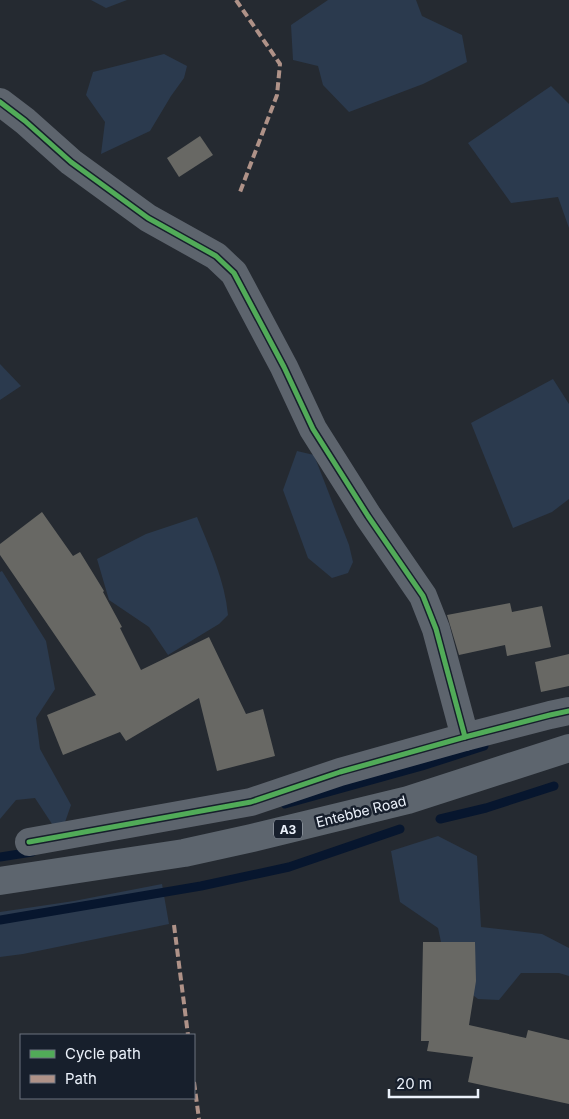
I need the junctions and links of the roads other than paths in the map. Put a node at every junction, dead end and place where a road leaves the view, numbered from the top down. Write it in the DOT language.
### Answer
graph roads {
  1 [pos="0,102"];
  2 [pos="569,712"];
  3 [pos="465,737"];
  4 [pos="569,748"];
  5 [pos="29,842"];
  6 [pos="0,881"];
  1 -- 3 [label="street"];
  2 -- 3 [label="street"];
  3 -- 5 [label="street"];
  4 -- 6 [label="main road, Entebbe Road / A3"];
}
